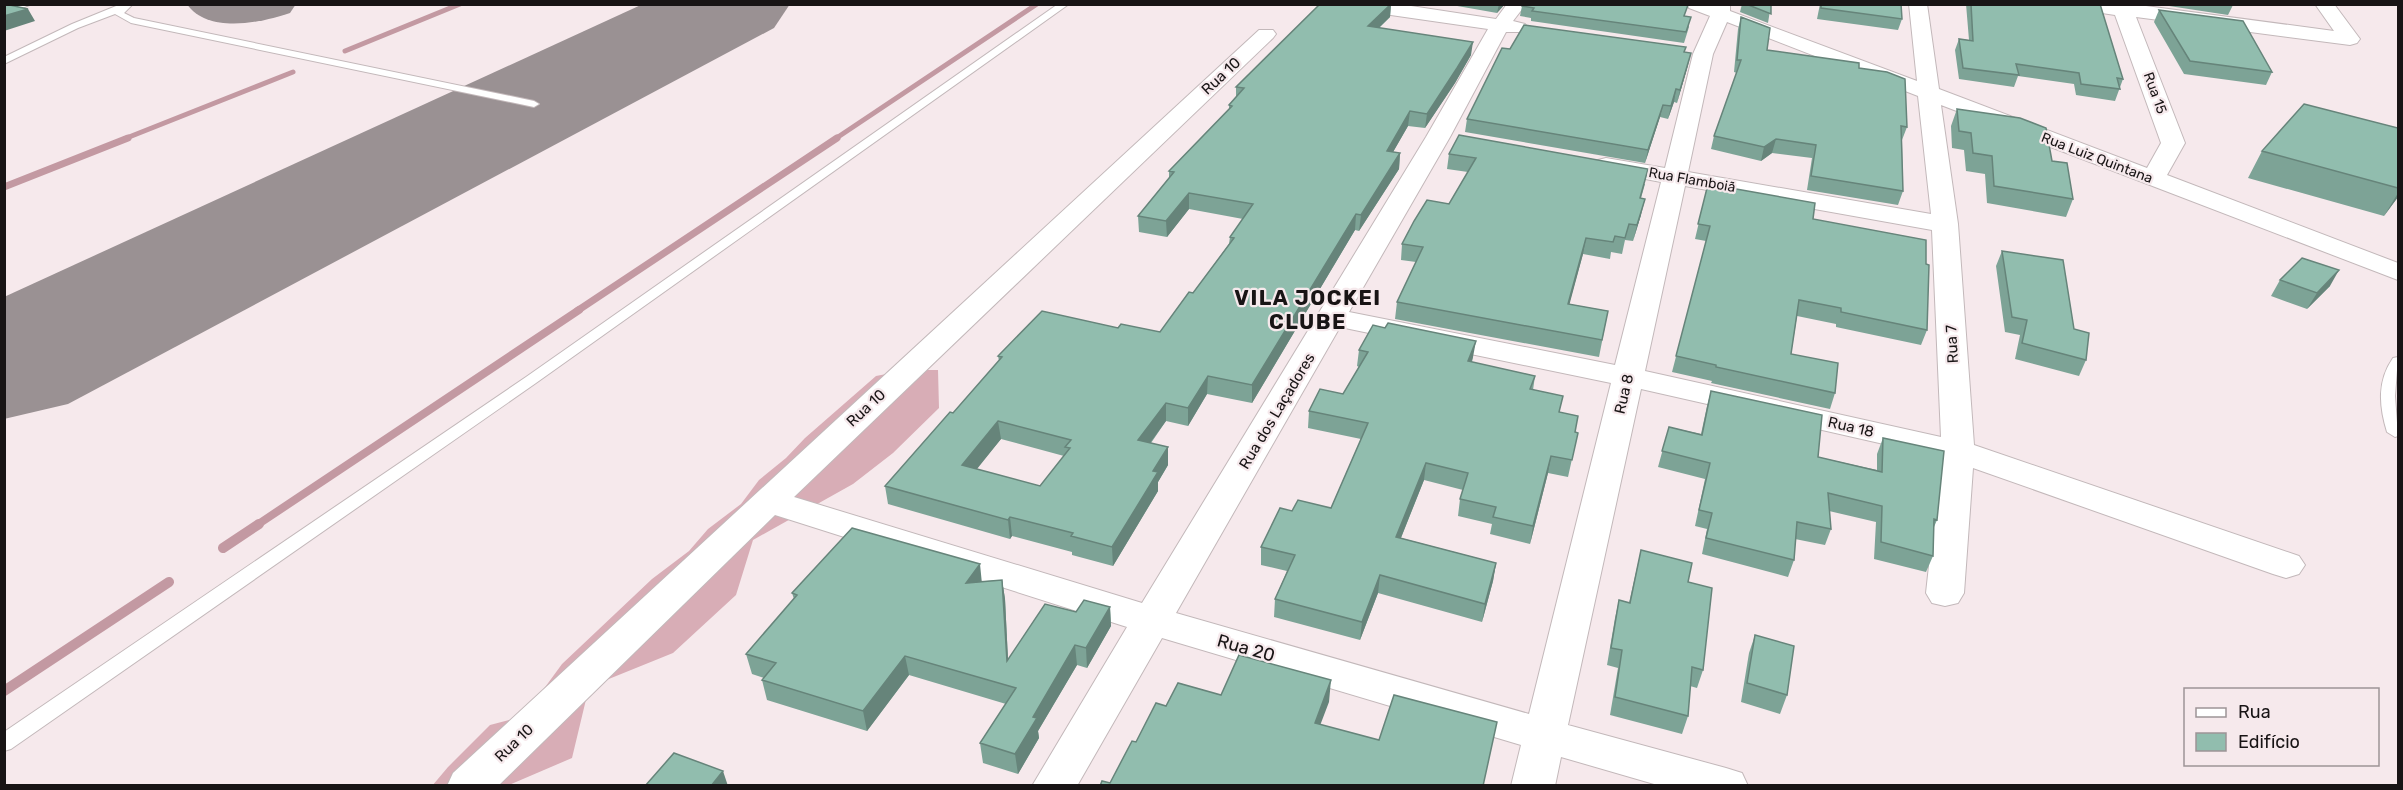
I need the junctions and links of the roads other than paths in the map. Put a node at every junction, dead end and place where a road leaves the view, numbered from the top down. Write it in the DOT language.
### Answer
graph roads {
  1 [pos="28,4"];
  2 [pos="1065,4"];
  3 [pos="1356,4"];
  4 [pos="1918,4"];
  5 [pos="2076,4"];
  6 [pos="2324,4"];
  7 [pos="125,6"];
  8 [pos="1712,7"];
  9 [pos="2123,8"];
  10 [pos="4,12"];
  11 [pos="1509,15"];
  12 [pos="1534,30"];
  13 [pos="1266,33"];
  14 [pos="4,61"];
  15 [pos="1930,95"];
  16 [pos="534,104"];
  17 [pos="1580,161"];
  18 [pos="1675,177"];
  19 [pos="2153,179"];
  20 [pos="1946,224"];
  21 [pos="2398,272"];
  22 [pos="1333,317"];
  23 [pos="2398,361"];
  24 [pos="1628,377"];
  25 [pos="2395,432"];
  26 [pos="1958,451"];
  27 [pos="768,501"];
  28 [pos="2286,565"];
  29 [pos="1945,593"];
  30 [pos="1153,621"];
  31 [pos="1545,735"];
  32 [pos="4,744"];
  33 [pos="469,786"];
  34 [pos="1054,786"];
  35 [pos="1533,786"];
  36 [pos="1726,786"];
  1 -- 10 [label="lane"];
  2 -- 32 [label="lane"];
  3 -- 11 [label="street"];
  4 -- 15 [label="street"];
  5 -- 9 [label="street"];
  6 -- 9 [label="street"];
  7 -- 14 [label="lane"];
  7 -- 16 [label="lane"];
  8 -- 15 [label="street, Rua Luiz Quintana"];
  8 -- 18 [label="street, Rua 8"];
  9 -- 19 [label="street, Rua 15"];
  11 -- 12 [label="street"];
  11 -- 22 [label="street, Rua dos Laçadores"];
  13 -- 27 [label="street, Rua 10"];
  15 -- 19 [label="street, Rua Luiz Quintana"];
  15 -- 20 [label="street, Rua 7"];
  17 -- 18 [label="street, Rua Flamboiã"];
  18 -- 20 [label="street, Rua Flamboiã"];
  18 -- 24 [label="street, Rua 8"];
  19 -- 21 [label="street, Rua Luiz Quintana"];
  20 -- 26 [label="street, Rua 7"];
  22 -- 24 [label="street, Rua 18"];
  22 -- 30 [label="street, Rua dos Laçadores"];
  23 -- 25 [label="lane"];
  24 -- 26 [label="street, Rua 18"];
  24 -- 31 [label="street, Rua 8"];
  26 -- 28 [label="street, Rua 18"];
  26 -- 29 [label="street, Rua 7"];
  27 -- 30 [label="street, Rua 20"];
  27 -- 33 [label="street, Rua 10"];
  30 -- 31 [label="street, Rua 20"];
  30 -- 34 [label="street, Rua dos Laçadores"];
  31 -- 35 [label="street, Rua 8"];
  31 -- 36 [label="street, Rua 20"];
}
